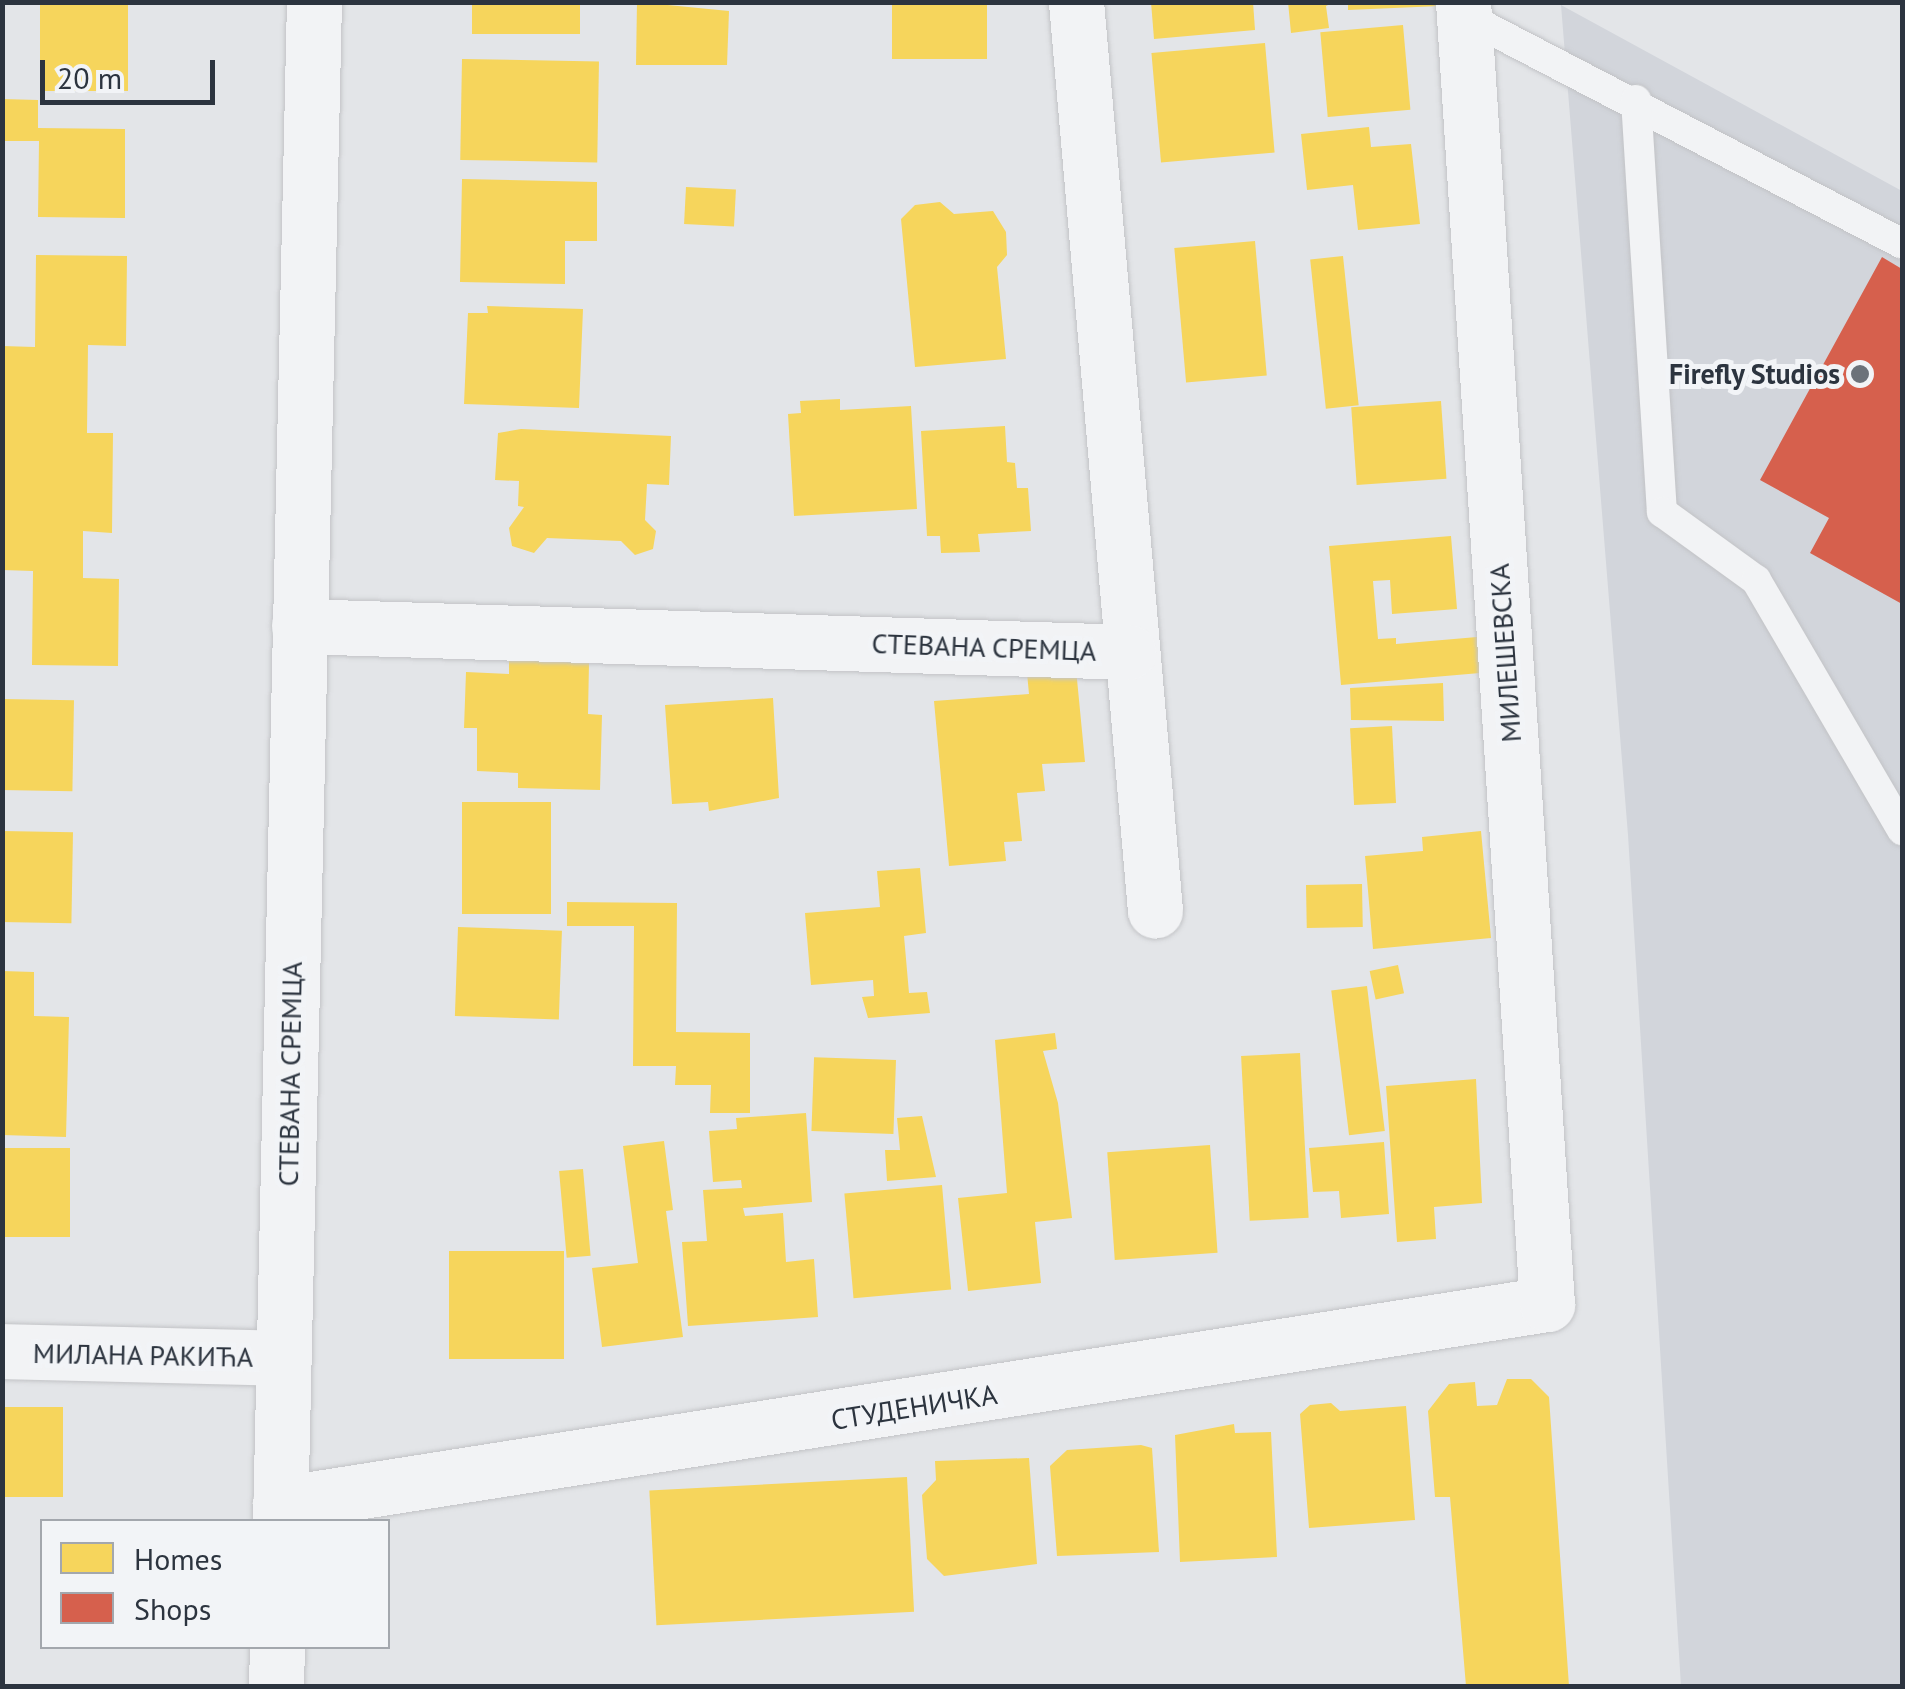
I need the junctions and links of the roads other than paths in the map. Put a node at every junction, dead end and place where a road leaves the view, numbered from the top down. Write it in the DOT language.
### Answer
graph roads {
  1 [pos="314,2"];
  2 [pos="1076,2"];
  3 [pos="1463,9"];
  4 [pos="1636,100"];
  5 [pos="1902,244"];
  6 [pos="300,626"];
  7 [pos="1129,652"];
  8 [pos="1902,830"];
  9 [pos="1155,911"];
  10 [pos="1546,1304"];
  11 [pos="2,1351"];
  12 [pos="284,1358"];
  13 [pos="280,1512"];
  14 [pos="277,1649"];
  15 [pos="276,1686"];
  1 -- 6 [label="street, СТЕВАНА СРЕМЦА"];
  2 -- 7 [label="street, СТЕВАНА СРЕМЦА"];
  3 -- 4 [label="lane"];
  3 -- 10 [label="street, МИЛЕШЕВСКА"];
  4 -- 5 [label="lane"];
  4 -- 8 [label="lane"];
  6 -- 7 [label="street, СТЕВАНА СРЕМЦА"];
  6 -- 12 [label="street, СТЕВАНА СРЕМЦА"];
  7 -- 9 [label="street, СТЕВАНА СРЕМЦА"];
  10 -- 13 [label="street, СТУДЕНИЧКА"];
  11 -- 12 [label="street, МИЛАНА РАКИЋА"];
  12 -- 13 [label="street, СТЕВАНА СРЕМЦА"];
  14 -- 15 [label="street"];
}
